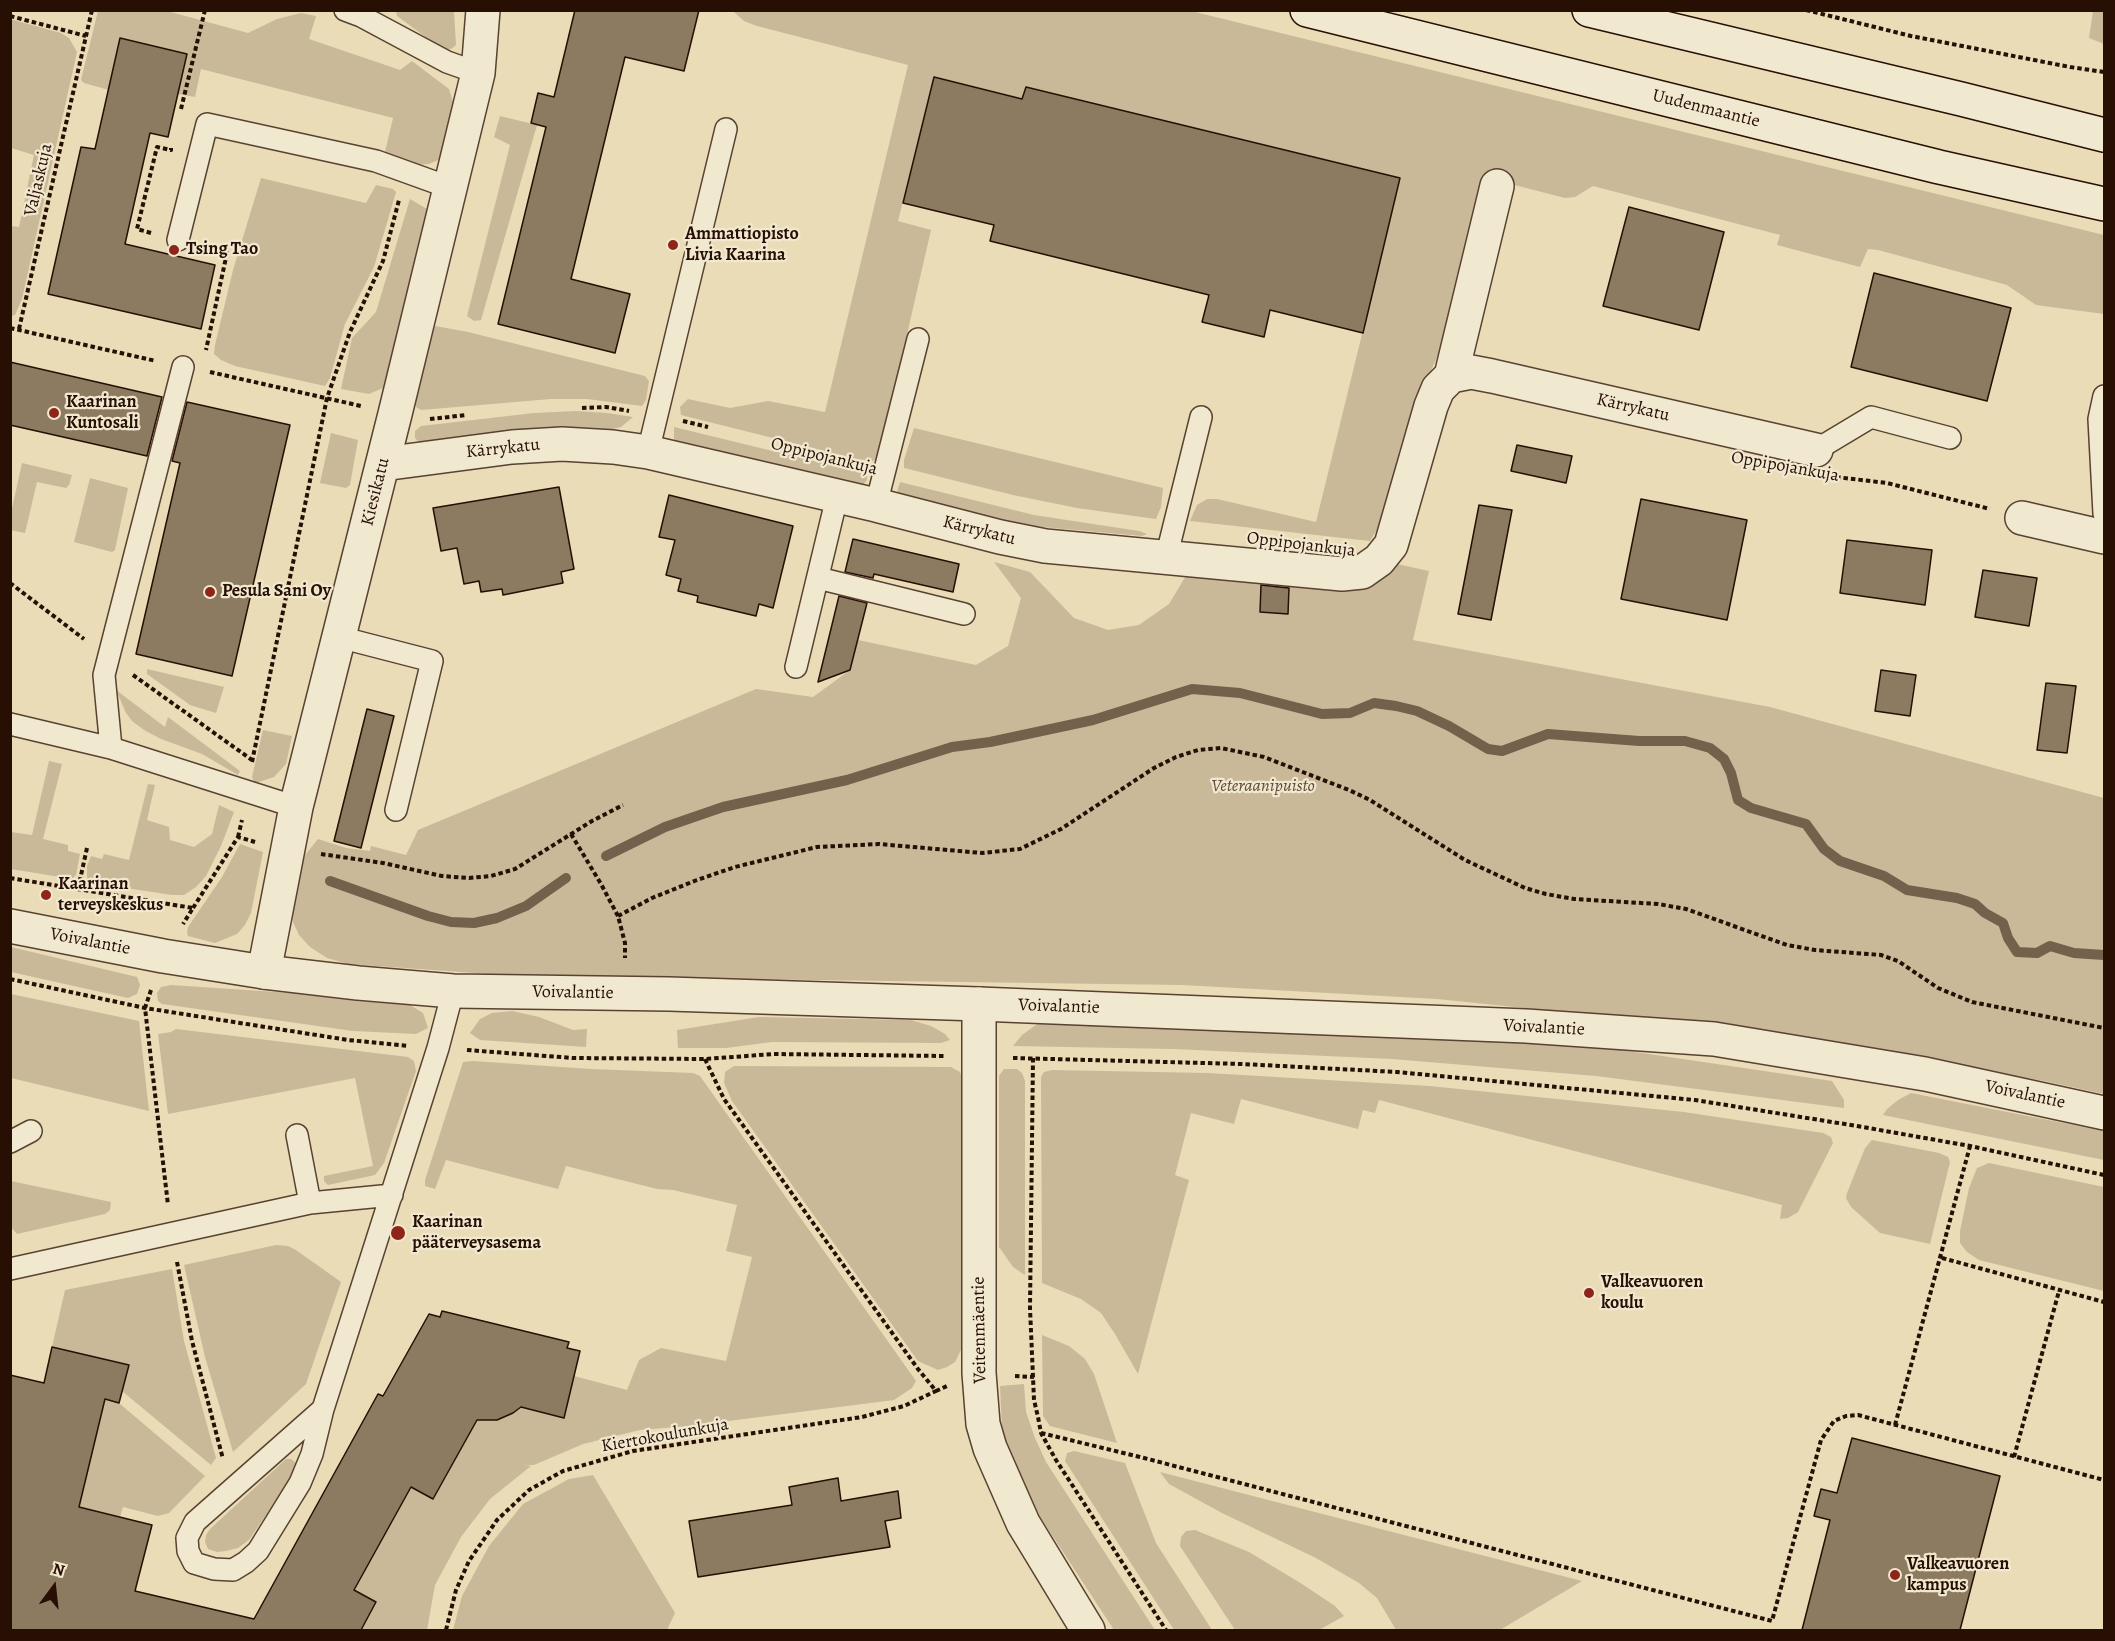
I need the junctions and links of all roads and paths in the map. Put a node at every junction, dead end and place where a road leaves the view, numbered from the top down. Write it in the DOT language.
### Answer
graph roads {
  1 [pos="92,10"];
  2 [pos="345,10"];
  3 [pos="483,10"];
  4 [pos="1589,10"];
  5 [pos="1806,10"];
  6 [pos="1322,12"];
  7 [pos="10,16"];
  8 [pos="86,36"];
  9 [pos="2104,72"];
  10 [pos="478,73"];
  11 [pos="726,129"];
  12 [pos="2104,135"];
  13 [pos="406,172"];
  14 [pos="1497,186"];
  15 [pos="451,188"];
  16 [pos="2104,204"];
  17 [pos="178,240"];
  18 [pos="19,330"];
  19 [pos="918,339"];
  20 [pos="183,367"];
  21 [pos="1451,376"];
  22 [pos="2104,396"];
  23 [pos="573,408"];
  24 [pos="395,414"];
  25 [pos="475,414"];
  26 [pos="657,414"];
  27 [pos="1201,417"];
  28 [pos="714,429"];
  29 [pos="1950,438"];
  30 [pos="648,452"];
  31 [pos="1824,463"];
  32 [pos="383,464"];
  33 [pos="837,497"];
  34 [pos="876,505"];
  35 [pos="2104,514"];
  36 [pos="2022,518"];
  37 [pos="2104,537"];
  38 [pos="1166,558"];
  39 [pos="818,578"];
  40 [pos="964,614"];
  41 [pos="339,637"];
  42 [pos="796,667"];
  43 [pos="10,724"];
  44 [pos="111,748"];
  45 [pos="249,793"];
  46 [pos="623,805"];
  47 [pos="296,807"];
  48 [pos="396,810"];
  49 [pos="571,834"];
  50 [pos="238,837"];
  51 [pos="87,848"];
  52 [pos="337,856"];
  53 [pos="78,889"];
  54 [pos="618,916"];
  55 [pos="10,926"];
  56 [pos="264,972"];
  57 [pos="10,979"];
  58 [pos="453,991"];
  59 [pos="623,994"];
  60 [pos="979,1004"];
  61 [pos="2104,1028"];
  62 [pos="438,1048"];
  63 [pos="980,1056"];
  64 [pos="1034,1058"];
  65 [pos="705,1059"];
  66 [pos="2104,1113"];
  67 [pos="31,1131"];
  68 [pos="297,1135"];
  69 [pos="10,1142"];
  70 [pos="1970,1146"];
  71 [pos="2104,1175"];
  72 [pos="392,1195"];
  73 [pos="310,1203"];
  74 [pos="1942,1258"];
  75 [pos="10,1269"];
  76 [pos="2059,1290"];
  77 [pos="2104,1302"];
  78 [pos="918,1369"];
  79 [pos="936,1391"];
  80 [pos="323,1409"];
  81 [pos="1895,1425"];
  82 [pos="1041,1433"];
  83 [pos="2014,1457"];
  84 [pos="2104,1479"];
  85 [pos="446,1630"];
  86 [pos="1088,1630"];
  87 [pos="1166,1630"];
  1 -- 8 [label="path, Valjaskuja"];
  2 -- 10 [label="lane"];
  3 -- 10 [label="street, Kiesikatu"];
  4 -- 12 [label="street"];
  5 -- 9 [label="path"];
  6 -- 16 [label="street, Uudenmaantie"];
  7 -- 8 [label="path"];
  8 -- 18 [label="path, Valjaskuja"];
  10 -- 15 [label="street, Kiesikatu"];
  11 -- 26 [label="lane"];
  13 -- 15 [label="lane"];
  13 -- 17 [label="lane"];
  13 -- 45 [label="path"];
  14 -- 21 [label="street, Kärrykatu"];
  15 -- 24 [label="street, Kiesikatu"];
  19 -- 34 [label="lane"];
  20 -- 44 [label="lane"];
  21 -- 31 [label="street, Kärrykatu"];
  21 -- 38 [label="street, Kärrykatu"];
  22 -- 35 [label="lane"];
  23 -- 26 [label="path"];
  24 -- 25 [label="path"];
  24 -- 32 [label="street, Kiesikatu"];
  26 -- 28 [label="path"];
  26 -- 30 [label="lane"];
  27 -- 38 [label="lane"];
  29 -- 31 [label="lane"];
  30 -- 32 [label="street, Kärrykatu"];
  30 -- 33 [label="street, Kärrykatu"];
  31 -- 36 [label="path, Oppipojankuja"];
  32 -- 41 [label="street, Kiesikatu"];
  33 -- 34 [label="street, Kärrykatu"];
  33 -- 39 [label="lane"];
  34 -- 38 [label="street, Kärrykatu"];
  36 -- 37 [label="street"];
  39 -- 40 [label="lane"];
  39 -- 42 [label="lane"];
  41 -- 47 [label="street, Kiesikatu"];
  41 -- 48 [label="lane"];
  43 -- 44 [label="lane"];
  44 -- 45 [label="lane"];
  45 -- 47 [label="lane"];
  45 -- 50 [label="path"];
  46 -- 49 [label="path"];
  47 -- 56 [label="street, Kiesikatu"];
  49 -- 52 [label="path"];
  49 -- 54 [label="path"];
  51 -- 53 [label="path"];
  54 -- 59 [label="path"];
  54 -- 61 [label="path"];
  55 -- 56 [label="street, Voivalantie"];
  56 -- 58 [label="street, Voivalantie"];
  57 -- 62 [label="path"];
  58 -- 59 [label="street, Voivalantie"];
  58 -- 62 [label="lane"];
  59 -- 60 [label="street, Voivalantie"];
  60 -- 63 [label="street, Veitenmäentie"];
  60 -- 66 [label="street, Voivalantie"];
  62 -- 65 [label="path"];
  62 -- 72 [label="lane"];
  63 -- 64 [label="path"];
  63 -- 65 [label="path"];
  63 -- 86 [label="street, Veitenmäentie"];
  64 -- 70 [label="path"];
  64 -- 82 [label="path"];
  65 -- 78 [label="path"];
  67 -- 69 [label="lane"];
  68 -- 73 [label="lane"];
  70 -- 71 [label="path"];
  70 -- 74 [label="path"];
  72 -- 73 [label="lane"];
  72 -- 80 [label="lane"];
  73 -- 75 [label="lane"];
  74 -- 76 [label="path"];
  74 -- 81 [label="path"];
  76 -- 77 [label="path"];
  76 -- 83 [label="path"];
  79 -- 85 [label="path, Kiertokoulunkuja"];
  80 -- 80 [label="lane"];
  81 -- 82 [label="path"];
  81 -- 83 [label="path"];
  82 -- 87 [label="path"];
  83 -- 84 [label="path"];
}
